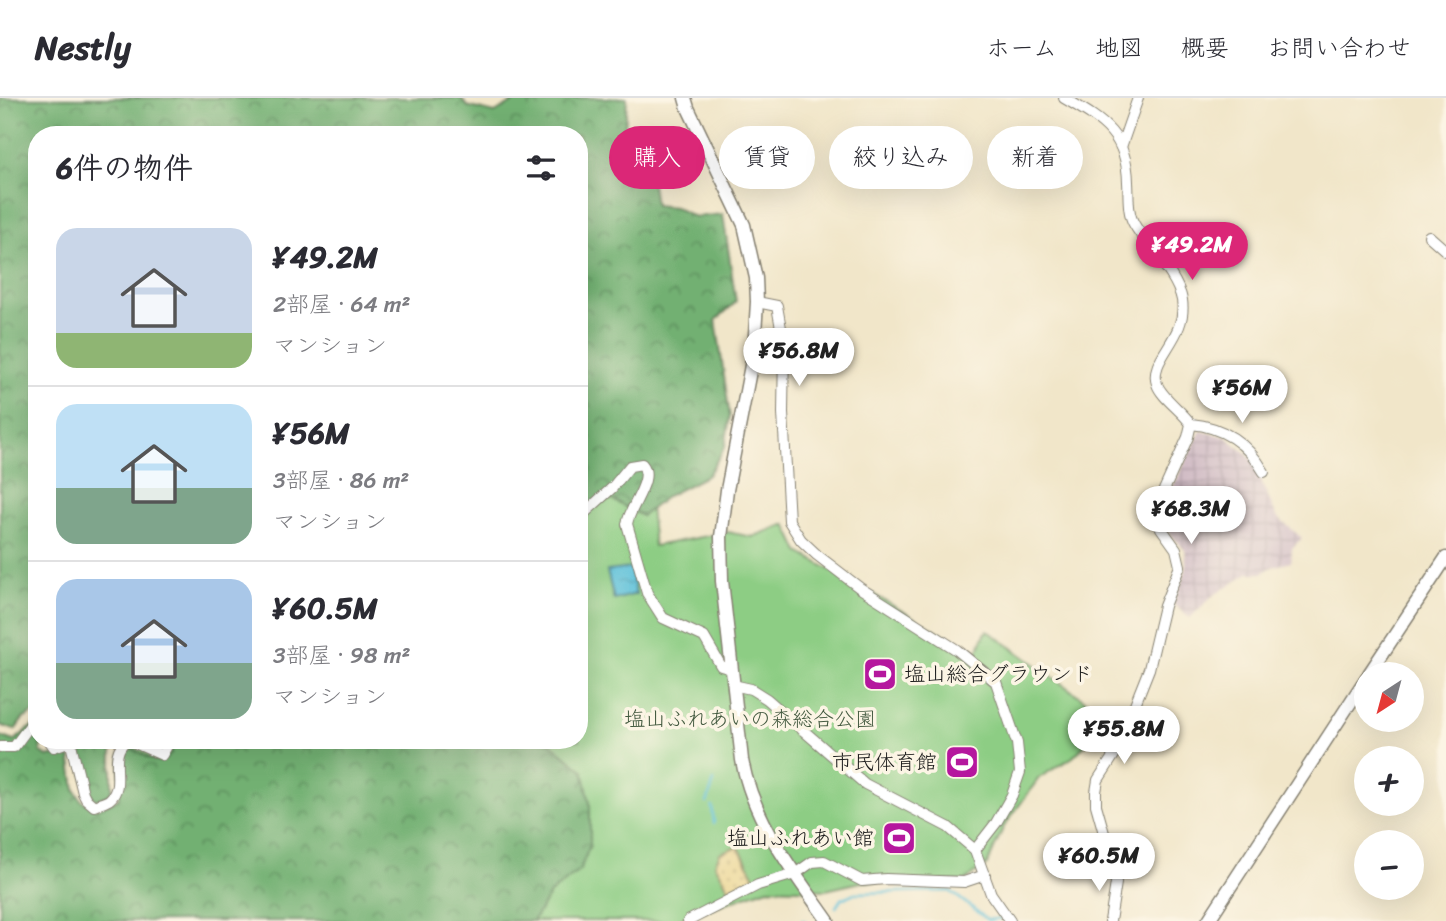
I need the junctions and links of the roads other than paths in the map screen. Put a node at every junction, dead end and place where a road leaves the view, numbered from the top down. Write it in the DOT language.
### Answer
graph roads {
  1 [pos="685,98"];
  2 [pos="1065,98"];
  3 [pos="1138,98"];
  4 [pos="1121,147"];
  5 [pos="1429,236"];
  6 [pos="1446,251"];
  7 [pos="757,302"];
  8 [pos="1191,424"];
  9 [pos="1264,472"];
  10 [pos="588,510"];
  11 [pos="1446,558"];
  12 [pos="1377,662"];
  13 [pos="732,669"];
  14 [pos="733,685"];
  15 [pos="1354,697"];
  16 [pos="28,728"];
  17 [pos="0,747"];
  18 [pos="72,749"];
  19 [pos="119,749"];
  20 [pos="148,749"];
  21 [pos="165,749"];
  22 [pos="975,850"];
  23 [pos="795,874"];
  24 [pos="985,875"];
  25 [pos="688,921"];
  26 [pos="828,921"];
  27 [pos="1010,921"];
  28 [pos="1110,921"];
  29 [pos="1208,921"];
  1 -- 7 [label="street"];
  2 -- 4 [label="street"];
  3 -- 4 [label="street"];
  4 -- 8 [label="street"];
  5 -- 6 [label="street"];
  7 -- 13 [label="street"];
  7 -- 22 [label="street"];
  8 -- 9 [label="street"];
  8 -- 28 [label="street"];
  10 -- 13 [label="street"];
  11 -- 12 [label="street"];
  13 -- 14 [label="street"];
  14 -- 22 [label="street"];
  14 -- 23 [label="street"];
  15 -- 29 [label="street"];
  16 -- 17 [label="street"];
  18 -- 19 [label="street"];
  20 -- 21 [label="street"];
  22 -- 24 [label="street"];
  23 -- 24 [label="street"];
  23 -- 25 [label="street"];
  23 -- 26 [label="street"];
  24 -- 27 [label="street"];
}
